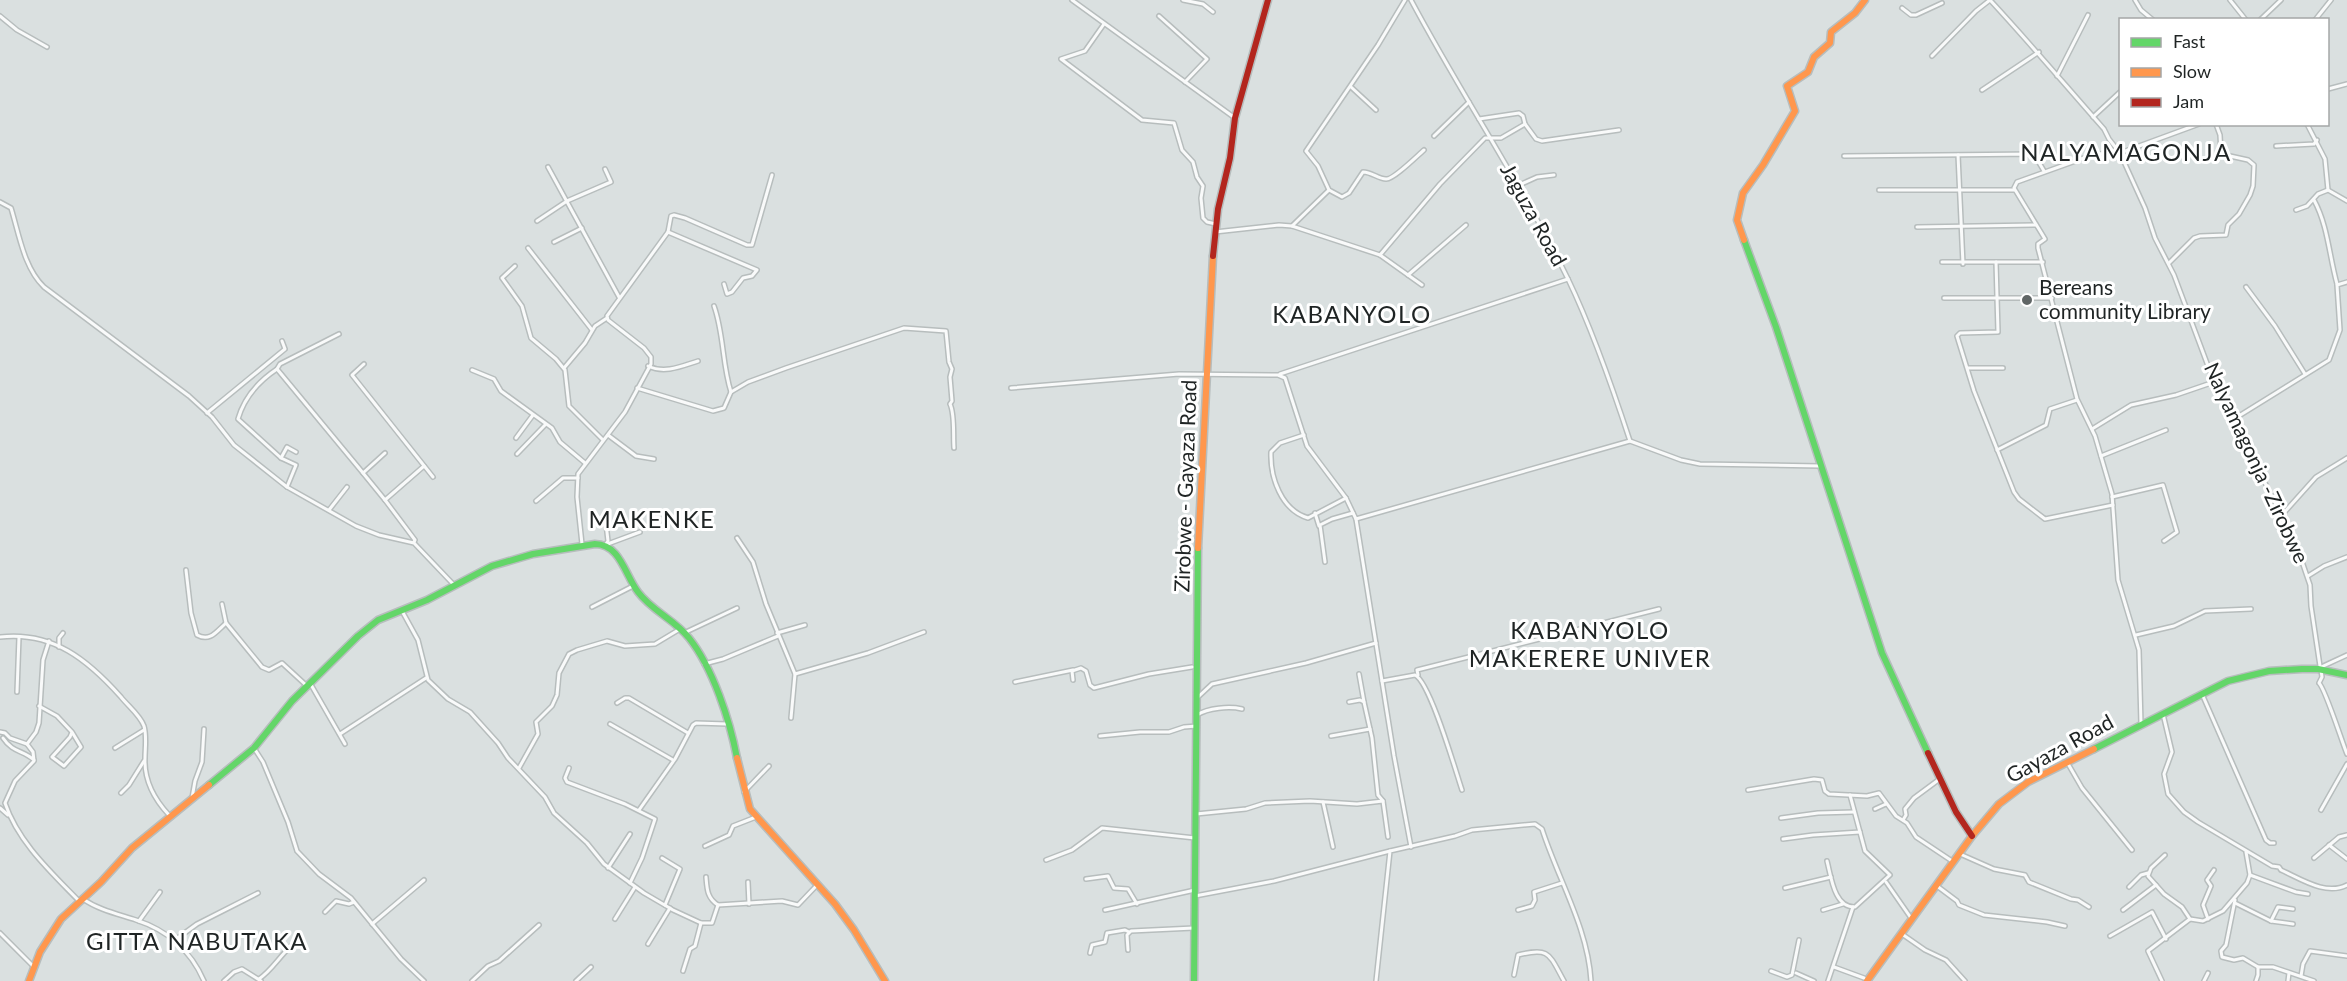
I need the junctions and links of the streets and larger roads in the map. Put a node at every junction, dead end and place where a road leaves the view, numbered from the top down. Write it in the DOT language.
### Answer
graph roads {
  1 [pos="1072,0"];
  2 [pos="1183,0"];
  3 [pos="1268,0"];
  4 [pos="1405,0"];
  5 [pos="1410,0"];
  6 [pos="1865,0"];
  7 [pos="1990,0"];
  8 [pos="2135,0"];
  9 [pos="2230,0"];
  10 [pos="2281,0"];
  11 [pos="2331,0"];
  12 [pos="1942,3"];
  13 [pos="1902,8"];
  14 [pos="1213,12"];
  15 [pos="2088,15"];
  16 [pos="0,16"];
  17 [pos="1159,16"];
  18 [pos="2151,18"];
  19 [pos="2244,18"];
  20 [pos="2262,18"];
  21 [pos="2316,18"];
  22 [pos="1104,24"];
  23 [pos="47,47"];
  24 [pos="2039,52"];
  25 [pos="1932,56"];
  26 [pos="2057,76"];
  27 [pos="1185,82"];
  28 [pos="2347,84"];
  29 [pos="1351,87"];
  30 [pos="2329,89"];
  31 [pos="1982,90"];
  32 [pos="2119,94"];
  33 [pos="1469,102"];
  34 [pos="1376,110"];
  35 [pos="2093,117"];
  36 [pos="1234,118"];
  37 [pos="1479,119"];
  38 [pos="1525,124"];
  39 [pos="2194,126"];
  40 [pos="2218,126"];
  41 [pos="2308,126"];
  42 [pos="1619,130"];
  43 [pos="1434,136"];
  44 [pos="1490,137"];
  45 [pos="2317,140"];
  46 [pos="2276,146"];
  47 [pos="1424,150"];
  48 [pos="2120,153"];
  49 [pos="1844,156"];
  50 [pos="1958,156"];
  51 [pos="548,167"];
  52 [pos="605,169"];
  53 [pos="2044,171"];
  54 [pos="772,175"];
  55 [pos="1554,175"];
  56 [pos="1517,186"];
  57 [pos="1329,190"];
  58 [pos="1880,190"];
  59 [pos="1960,190"];
  60 [pos="2014,190"];
  61 [pos="2328,190"];
  62 [pos="2314,200"];
  63 [pos="0,201"];
  64 [pos="567,201"];
  65 [pos="2347,201"];
  66 [pos="2296,210"];
  67 [pos="537,221"];
  68 [pos="1216,224"];
  69 [pos="1466,225"];
  70 [pos="2036,225"];
  71 [pos="1292,226"];
  72 [pos="1961,226"];
  73 [pos="1917,227"];
  74 [pos="582,228"];
  75 [pos="668,232"];
  76 [pos="1215,232"];
  77 [pos="554,242"];
  78 [pos="528,248"];
  79 [pos="1380,255"];
  80 [pos="1942,262"];
  81 [pos="1996,262"];
  82 [pos="2043,262"];
  83 [pos="2169,263"];
  84 [pos="1963,264"];
  85 [pos="515,266"];
  86 [pos="1408,275"];
  87 [pos="1568,279"];
  88 [pos="2347,282"];
  89 [pos="724,284"];
  90 [pos="1422,285"];
  91 [pos="2337,285"];
  92 [pos="2246,287"];
  93 [pos="619,297"];
  94 [pos="1944,298"];
  95 [pos="1996,298"];
  96 [pos="2052,298"];
  97 [pos="714,306"];
  98 [pos="607,318"];
  99 [pos="592,330"];
  100 [pos="339,334"];
  101 [pos="282,341"];
  102 [pos="698,361"];
  103 [pos="364,364"];
  104 [pos="648,366"];
  105 [pos="564,368"];
  106 [pos="1968,368"];
  107 [pos="2003,368"];
  108 [pos="277,369"];
  109 [pos="472,370"];
  110 [pos="1207,374"];
  111 [pos="1278,375"];
  112 [pos="2304,375"];
  113 [pos="2214,382"];
  114 [pos="637,388"];
  115 [pos="1011,388"];
  116 [pos="731,392"];
  117 [pos="2077,399"];
  118 [pos="207,413"];
  119 [pos="533,415"];
  120 [pos="2234,419"];
  121 [pos="546,425"];
  122 [pos="2092,429"];
  123 [pos="2166,430"];
  124 [pos="608,435"];
  125 [pos="1304,435"];
  126 [pos="516,438"];
  127 [pos="603,440"];
  128 [pos="1630,441"];
  129 [pos="954,448"];
  130 [pos="1997,450"];
  131 [pos="296,452"];
  132 [pos="385,453"];
  133 [pos="517,454"];
  134 [pos="2101,456"];
  135 [pos="281,458"];
  136 [pos="2347,458"];
  137 [pos="654,459"];
  138 [pos="585,463"];
  139 [pos="424,466"];
  140 [pos="1821,466"];
  141 [pos="363,473"];
  142 [pos="433,477"];
  143 [pos="578,478"];
  144 [pos="287,487"];
  145 [pos="347,487"];
  146 [pos="2112,496"];
  147 [pos="1346,498"];
  148 [pos="385,500"];
  149 [pos="536,501"];
  150 [pos="2113,505"];
  151 [pos="329,510"];
  152 [pos="1315,513"];
  153 [pos="1353,513"];
  154 [pos="605,515"];
  155 [pos="2282,515"];
  156 [pos="1356,519"];
  157 [pos="1320,526"];
  158 [pos="640,532"];
  159 [pos="737,538"];
  160 [pos="2164,541"];
  161 [pos="414,543"];
  162 [pos="582,544"];
  163 [pos="605,545"];
  164 [pos="2347,557"];
  165 [pos="1324,562"];
  166 [pos="186,570"];
  167 [pos="2307,576"];
  168 [pos="454,585"];
  169 [pos="634,585"];
  170 [pos="222,604"];
  171 [pos="592,607"];
  172 [pos="737,608"];
  173 [pos="401,609"];
  174 [pos="1659,609"];
  175 [pos="2251,609"];
  176 [pos="226,623"];
  177 [pos="805,625"];
  178 [pos="682,631"];
  179 [pos="924,632"];
  180 [pos="63,633"];
  181 [pos="778,634"];
  182 [pos="2136,636"];
  183 [pos="0,637"];
  184 [pos="19,637"];
  185 [pos="49,640"];
  186 [pos="1376,643"];
  187 [pos="59,647"];
  188 [pos="2347,655"];
  189 [pos="704,664"];
  190 [pos="1192,667"];
  191 [pos="2320,668"];
  192 [pos="1073,670"];
  193 [pos="795,674"];
  194 [pos="1359,674"];
  195 [pos="1418,675"];
  196 [pos="2347,675"];
  197 [pos="427,677"];
  198 [pos="1073,680"];
  199 [pos="1382,681"];
  200 [pos="1015,682"];
  201 [pos="308,684"];
  202 [pos="17,692"];
  203 [pos="2202,694"];
  204 [pos="1197,698"];
  205 [pos="1349,702"];
  206 [pos="1364,702"];
  207 [pos="617,703"];
  208 [pos="39,706"];
  209 [pos="1242,709"];
  210 [pos="2163,714"];
  211 [pos="1197,715"];
  212 [pos="791,718"];
  213 [pos="610,724"];
  214 [pos="728,724"];
  215 [pos="2141,724"];
  216 [pos="1197,726"];
  217 [pos="204,729"];
  218 [pos="1370,729"];
  219 [pos="144,730"];
  220 [pos="0,732"];
  221 [pos="72,732"];
  222 [pos="688,733"];
  223 [pos="340,734"];
  224 [pos="1100,736"];
  225 [pos="1331,736"];
  226 [pos="1,738"];
  227 [pos="10,738"];
  228 [pos="27,744"];
  229 [pos="345,744"];
  230 [pos="115,748"];
  231 [pos="254,748"];
  232 [pos="2347,754"];
  233 [pos="34,760"];
  234 [pos="673,760"];
  235 [pos="144,761"];
  236 [pos="2067,761"];
  237 [pos="2347,764"];
  238 [pos="769,766"];
  239 [pos="519,768"];
  240 [pos="569,768"];
  241 [pos="1941,778"];
  242 [pos="1462,790"];
  243 [pos="1748,790"];
  244 [pos="744,792"];
  245 [pos="121,793"];
  246 [pos="1850,795"];
  247 [pos="192,798"];
  248 [pos="1383,801"];
  249 [pos="1323,802"];
  250 [pos="5,803"];
  251 [pos="1886,804"];
  252 [pos="0,808"];
  253 [pos="1875,809"];
  254 [pos="639,810"];
  255 [pos="2321,810"];
  256 [pos="1854,813"];
  257 [pos="1196,814"];
  258 [pos="169,815"];
  259 [pos="9,817"];
  260 [pos="756,818"];
  261 [pos="1781,818"];
  262 [pos="1903,820"];
  263 [pos="1860,832"];
  264 [pos="630,834"];
  265 [pos="2347,835"];
  266 [pos="1972,836"];
  267 [pos="1388,837"];
  268 [pos="1195,838"];
  269 [pos="1783,839"];
  270 [pos="2274,843"];
  271 [pos="2329,845"];
  272 [pos="705,846"];
  273 [pos="1333,847"];
  274 [pos="1411,847"];
  275 [pos="2132,850"];
  276 [pos="1390,851"];
  277 [pos="2246,852"];
  278 [pos="1960,854"];
  279 [pos="2165,855"];
  280 [pos="662,858"];
  281 [pos="2314,858"];
  282 [pos="2347,859"];
  283 [pos="1046,860"];
  284 [pos="1827,861"];
  285 [pos="1954,862"];
  286 [pos="609,868"];
  287 [pos="2214,870"];
  288 [pos="2148,873"];
  289 [pos="2250,875"];
  290 [pos="706,877"];
  291 [pos="1831,877"];
  292 [pos="1086,879"];
  293 [pos="424,880"];
  294 [pos="1885,881"];
  295 [pos="748,882"];
  296 [pos="630,883"];
  297 [pos="1562,883"];
  298 [pos="818,884"];
  299 [pos="2156,885"];
  300 [pos="2347,885"];
  301 [pos="1937,886"];
  302 [pos="635,887"];
  303 [pos="2129,887"];
  304 [pos="1785,888"];
  305 [pos="160,892"];
  306 [pos="258,893"];
  307 [pos="1195,893"];
  308 [pos="2308,894"];
  309 [pos="2235,898"];
  310 [pos="82,900"];
  311 [pos="354,902"];
  312 [pos="2235,903"];
  313 [pos="749,904"];
  314 [pos="1137,904"];
  315 [pos="1844,904"];
  316 [pos="665,905"];
  317 [pos="718,905"];
  318 [pos="1853,907"];
  319 [pos="2089,907"];
  320 [pos="670,908"];
  321 [pos="2293,909"];
  322 [pos="1105,910"];
  323 [pos="1518,910"];
  324 [pos="1823,910"];
  325 [pos="2123,910"];
  326 [pos="325,912"];
  327 [pos="615,919"];
  328 [pos="2190,919"];
  329 [pos="2208,919"];
  330 [pos="1911,920"];
  331 [pos="139,921"];
  332 [pos="2271,921"];
  333 [pos="701,923"];
  334 [pos="372,924"];
  335 [pos="2293,924"];
  336 [pos="539,925"];
  337 [pos="2065,926"];
  338 [pos="1194,928"];
  339 [pos="1129,932"];
  340 [pos="0,933"];
  341 [pos="1902,934"];
  342 [pos="2110,936"];
  343 [pos="2166,939"];
  344 [pos="175,940"];
  345 [pos="1799,940"];
  346 [pos="648,944"];
  347 [pos="291,946"];
  348 [pos="1128,950"];
  349 [pos="1090,953"];
  350 [pos="2347,957"];
  351 [pos="33,966"];
  352 [pos="591,967"];
  353 [pos="1834,967"];
  354 [pos="2258,967"];
  355 [pos="683,971"];
  356 [pos="1771,971"];
  357 [pos="1796,973"];
  358 [pos="2208,973"];
  359 [pos="2289,973"];
  360 [pos="1514,975"];
  361 [pos="2301,976"];
  362 [pos="260,980"];
  363 [pos="1866,980"];
  364 [pos="29,981"];
  365 [pos="204,981"];
  366 [pos="224,981"];
  367 [pos="424,981"];
  368 [pos="472,981"];
  369 [pos="576,981"];
  370 [pos="885,981"];
  371 [pos="1194,981"];
  372 [pos="1376,981"];
  373 [pos="1564,981"];
  374 [pos="1591,981"];
  375 [pos="1814,981"];
  376 [pos="1828,981"];
  377 [pos="1965,981"];
  378 [pos="2162,981"];
  379 [pos="2204,981"];
  380 [pos="2256,981"];
  381 [pos="2288,981"];
  382 [pos="2314,981"];
  1 -- 22 [label="street"];
  2 -- 14 [label="street"];
  3 -- 36 [label="street, Zirobwe - Gayaza Road"];
  4 -- 29 [label="street"];
  5 -- 33 [label="street, Jaguza Road"];
  6 -- 140 [label="street"];
  7 -- 24 [label="street, Nalyamagonja -Zirobwe"];
  7 -- 25 [label="street"];
  8 -- 18 [label="street"];
  9 -- 19 [label="street"];
  10 -- 20 [label="street"];
  11 -- 21 [label="street"];
  12 -- 13 [label="street"];
  15 -- 26 [label="street"];
  16 -- 23 [label="street"];
  17 -- 27 [label="street"];
  22 -- 27 [label="street"];
  22 -- 68 [label="street"];
  24 -- 26 [label="street, Nalyamagonja -Zirobwe"];
  24 -- 31 [label="street"];
  26 -- 35 [label="street, Nalyamagonja -Zirobwe"];
  27 -- 36 [label="street"];
  28 -- 30 [label="street"];
  29 -- 34 [label="street"];
  29 -- 57 [label="street"];
  32 -- 35 [label="street"];
  33 -- 37 [label="street, Jaguza Road"];
  33 -- 43 [label="street"];
  35 -- 48 [label="street, Nalyamagonja -Zirobwe"];
  36 -- 68 [label="street, Zirobwe - Gayaza Road"];
  37 -- 38 [label="street"];
  37 -- 44 [label="street, Jaguza Road"];
  38 -- 42 [label="street"];
  38 -- 44 [label="street"];
  39 -- 48 [label="street"];
  40 -- 83 [label="street"];
  41 -- 45 [label="street"];
  44 -- 56 [label="street, Jaguza Road"];
  44 -- 79 [label="street"];
  45 -- 46 [label="street"];
  45 -- 61 [label="street"];
  47 -- 57 [label="street"];
  48 -- 53 [label="street"];
  48 -- 83 [label="street, Nalyamagonja -Zirobwe"];
  49 -- 50 [label="street"];
  50 -- 53 [label="street"];
  50 -- 59 [label="street"];
  51 -- 64 [label="street"];
  52 -- 64 [label="street"];
  53 -- 60 [label="street"];
  54 -- 75 [label="street"];
  55 -- 56 [label="street"];
  56 -- 87 [label="street, Jaguza Road"];
  57 -- 71 [label="street"];
  58 -- 59 [label="street"];
  59 -- 60 [label="street"];
  59 -- 72 [label="street"];
  60 -- 70 [label="street"];
  61 -- 62 [label="street"];
  61 -- 65 [label="street"];
  62 -- 66 [label="street"];
  62 -- 91 [label="street"];
  63 -- 118 [label="street"];
  64 -- 67 [label="street"];
  64 -- 74 [label="street"];
  68 -- 76 [label="street, Zirobwe - Gayaza Road"];
  69 -- 86 [label="street"];
  70 -- 72 [label="street"];
  70 -- 82 [label="street"];
  71 -- 76 [label="street"];
  71 -- 79 [label="street"];
  72 -- 73 [label="street"];
  72 -- 84 [label="street"];
  74 -- 77 [label="street"];
  74 -- 93 [label="street"];
  75 -- 89 [label="street"];
  75 -- 93 [label="street"];
  76 -- 110 [label="street, Zirobwe - Gayaza Road"];
  78 -- 99 [label="street"];
  79 -- 86 [label="street"];
  80 -- 84 [label="street"];
  81 -- 82 [label="street"];
  81 -- 84 [label="street"];
  81 -- 95 [label="street"];
  82 -- 96 [label="street"];
  83 -- 113 [label="street, Nalyamagonja -Zirobwe"];
  85 -- 105 [label="street"];
  86 -- 90 [label="street"];
  87 -- 111 [label="street"];
  87 -- 128 [label="street, Jaguza Road"];
  88 -- 91 [label="street"];
  91 -- 112 [label="street"];
  92 -- 112 [label="street"];
  93 -- 98 [label="street"];
  94 -- 95 [label="street"];
  95 -- 96 [label="street"];
  95 -- 106 [label="street"];
  96 -- 117 [label="street"];
  97 -- 116 [label="street"];
  98 -- 99 [label="street"];
  98 -- 104 [label="street"];
  99 -- 105 [label="street"];
  100 -- 108 [label="street"];
  101 -- 118 [label="street"];
  102 -- 104 [label="street"];
  103 -- 139 [label="street"];
  104 -- 114 [label="street"];
  105 -- 127 [label="street"];
  106 -- 107 [label="street"];
  106 -- 130 [label="street"];
  108 -- 135 [label="street"];
  108 -- 141 [label="street"];
  109 -- 119 [label="street"];
  110 -- 111 [label="street"];
  110 -- 115 [label="street"];
  110 -- 204 [label="street, Zirobwe - Gayaza Road"];
  111 -- 125 [label="street"];
  112 -- 120 [label="street"];
  113 -- 120 [label="street, Nalyamagonja -Zirobwe"];
  113 -- 122 [label="street"];
  114 -- 116 [label="street"];
  114 -- 124 [label="street"];
  116 -- 129 [label="street"];
  117 -- 122 [label="street"];
  117 -- 130 [label="street"];
  118 -- 144 [label="street"];
  119 -- 121 [label="street"];
  119 -- 126 [label="street"];
  120 -- 155 [label="street, Nalyamagonja -Zirobwe"];
  121 -- 133 [label="street"];
  121 -- 138 [label="street"];
  122 -- 134 [label="street"];
  123 -- 134 [label="street"];
  124 -- 127 [label="street"];
  124 -- 137 [label="street"];
  125 -- 147 [label="street"];
  125 -- 152 [label="street"];
  127 -- 138 [label="street"];
  128 -- 140 [label="street"];
  128 -- 156 [label="street"];
  130 -- 150 [label="street"];
  131 -- 135 [label="street"];
  132 -- 141 [label="street"];
  134 -- 146 [label="street"];
  135 -- 144 [label="street"];
  136 -- 155 [label="street"];
  138 -- 143 [label="street"];
  139 -- 142 [label="street"];
  139 -- 148 [label="street"];
  140 -- 241 [label="street"];
  141 -- 148 [label="street"];
  143 -- 149 [label="street"];
  143 -- 162 [label="street"];
  144 -- 151 [label="street"];
  145 -- 151 [label="street"];
  146 -- 150 [label="street"];
  146 -- 160 [label="street"];
  147 -- 152 [label="street"];
  147 -- 153 [label="street"];
  148 -- 161 [label="street"];
  150 -- 182 [label="street"];
  151 -- 161 [label="street"];
  152 -- 157 [label="street"];
  153 -- 156 [label="street"];
  153 -- 157 [label="street"];
  154 -- 163 [label="street"];
  155 -- 167 [label="street, Nalyamagonja -Zirobwe"];
  156 -- 186 [label="street"];
  157 -- 165 [label="street"];
  158 -- 163 [label="street"];
  159 -- 181 [label="street"];
  161 -- 168 [label="street"];
  162 -- 163 [label="street"];
  162 -- 168 [label="street"];
  163 -- 169 [label="street"];
  164 -- 167 [label="street"];
  166 -- 176 [label="street"];
  167 -- 191 [label="street, Nalyamagonja -Zirobwe"];
  168 -- 173 [label="street"];
  169 -- 171 [label="street"];
  169 -- 178 [label="street"];
  170 -- 176 [label="street"];
  172 -- 178 [label="street"];
  173 -- 197 [label="street"];
  173 -- 201 [label="street"];
  174 -- 195 [label="street"];
  175 -- 182 [label="street"];
  176 -- 201 [label="street"];
  177 -- 181 [label="street"];
  178 -- 189 [label="street"];
  178 -- 239 [label="street"];
  179 -- 193 [label="street"];
  180 -- 187 [label="street"];
  181 -- 189 [label="street"];
  181 -- 193 [label="street"];
  182 -- 215 [label="street"];
  183 -- 184 [label="street"];
  184 -- 185 [label="street"];
  184 -- 202 [label="street"];
  185 -- 187 [label="street"];
  185 -- 208 [label="street"];
  186 -- 199 [label="street"];
  186 -- 204 [label="street"];
  187 -- 219 [label="street"];
  188 -- 191 [label="street"];
  189 -- 214 [label="street"];
  190 -- 192 [label="street"];
  191 -- 196 [label="street, Gayaza Road"];
  191 -- 203 [label="street, Gayaza Road"];
  191 -- 232 [label="street, Nalyamagonja -Zirobwe"];
  192 -- 198 [label="street"];
  192 -- 200 [label="street"];
  193 -- 212 [label="street"];
  194 -- 206 [label="street"];
  195 -- 199 [label="street"];
  195 -- 242 [label="street"];
  197 -- 223 [label="street"];
  197 -- 239 [label="street"];
  199 -- 274 [label="street"];
  201 -- 223 [label="street"];
  201 -- 231 [label="street"];
  203 -- 210 [label="street, Gayaza Road"];
  203 -- 270 [label="street"];
  204 -- 211 [label="street, Zirobwe - Gayaza Road"];
  205 -- 206 [label="street"];
  206 -- 218 [label="street"];
  207 -- 222 [label="street"];
  208 -- 221 [label="street"];
  208 -- 228 [label="street"];
  209 -- 211 [label="street"];
  210 -- 215 [label="street, Gayaza Road"];
  210 -- 277 [label="street"];
  211 -- 216 [label="street, Zirobwe - Gayaza Road"];
  213 -- 234 [label="street"];
  214 -- 222 [label="street"];
  214 -- 244 [label="street"];
  215 -- 236 [label="street, Gayaza Road"];
  216 -- 224 [label="street"];
  216 -- 257 [label="street, Zirobwe - Gayaza Road"];
  217 -- 247 [label="street"];
  218 -- 225 [label="street"];
  218 -- 248 [label="street"];
  219 -- 230 [label="street"];
  219 -- 235 [label="street"];
  220 -- 227 [label="street"];
  221 -- 221 [label="street"];
  222 -- 234 [label="street"];
  223 -- 229 [label="street"];
  226 -- 227 [label="street"];
  226 -- 233 [label="street"];
  227 -- 228 [label="street"];
  228 -- 233 [label="street"];
  231 -- 247 [label="street"];
  231 -- 311 [label="street"];
  233 -- 250 [label="street"];
  234 -- 254 [label="street"];
  235 -- 245 [label="street"];
  235 -- 258 [label="street"];
  236 -- 266 [label="street, Gayaza Road"];
  236 -- 275 [label="street"];
  237 -- 255 [label="street"];
  238 -- 244 [label="street"];
  239 -- 286 [label="street"];
  240 -- 254 [label="street"];
  241 -- 262 [label="street"];
  241 -- 266 [label="street"];
  243 -- 246 [label="street"];
  244 -- 260 [label="street"];
  246 -- 251 [label="street"];
  246 -- 256 [label="street"];
  247 -- 258 [label="street"];
  248 -- 249 [label="street"];
  248 -- 267 [label="street"];
  249 -- 257 [label="street"];
  249 -- 273 [label="street"];
  250 -- 252 [label="street"];
  250 -- 259 [label="street"];
  251 -- 253 [label="street"];
  251 -- 262 [label="street"];
  252 -- 259 [label="street"];
  254 -- 296 [label="street"];
  256 -- 261 [label="street"];
  256 -- 263 [label="street"];
  257 -- 268 [label="street, Zirobwe - Gayaza Road"];
  258 -- 310 [label="street"];
  259 -- 310 [label="street"];
  260 -- 272 [label="street"];
  260 -- 298 [label="street"];
  262 -- 285 [label="street"];
  263 -- 269 [label="street"];
  263 -- 294 [label="street"];
  264 -- 286 [label="street"];
  265 -- 271 [label="street"];
  266 -- 278 [label="street, Gayaza Road"];
  268 -- 283 [label="street"];
  268 -- 307 [label="street, Zirobwe - Gayaza Road"];
  271 -- 281 [label="street"];
  271 -- 282 [label="street"];
  274 -- 276 [label="street"];
  274 -- 297 [label="street"];
  276 -- 307 [label="street"];
  276 -- 372 [label="street"];
  277 -- 289 [label="street"];
  277 -- 300 [label="street"];
  278 -- 285 [label="street, Gayaza Road"];
  278 -- 319 [label="street"];
  279 -- 288 [label="street"];
  280 -- 316 [label="street"];
  284 -- 291 [label="street"];
  285 -- 301 [label="street, Gayaza Road"];
  286 -- 296 [label="street"];
  287 -- 329 [label="street"];
  288 -- 299 [label="street"];
  288 -- 303 [label="street"];
  289 -- 308 [label="street"];
  289 -- 309 [label="street"];
  290 -- 317 [label="street"];
  291 -- 304 [label="street"];
  291 -- 315 [label="street"];
  292 -- 314 [label="street"];
  293 -- 334 [label="street"];
  294 -- 318 [label="street"];
  294 -- 330 [label="street"];
  295 -- 313 [label="street"];
  296 -- 302 [label="street"];
  297 -- 323 [label="street"];
  297 -- 374 [label="street"];
  298 -- 313 [label="street"];
  298 -- 370 [label="street"];
  299 -- 325 [label="street"];
  299 -- 328 [label="street"];
  301 -- 330 [label="street, Gayaza Road"];
  301 -- 337 [label="street"];
  302 -- 316 [label="street"];
  302 -- 327 [label="street"];
  305 -- 331 [label="street"];
  306 -- 344 [label="street"];
  307 -- 314 [label="street"];
  307 -- 338 [label="street, Zirobwe - Gayaza Road"];
  309 -- 312 [label="street"];
  309 -- 329 [label="street"];
  310 -- 331 [label="street"];
  310 -- 351 [label="street"];
  311 -- 326 [label="street"];
  311 -- 334 [label="street"];
  312 -- 332 [label="street"];
  312 -- 354 [label="street"];
  313 -- 317 [label="street"];
  314 -- 322 [label="street"];
  315 -- 318 [label="street"];
  315 -- 324 [label="street"];
  316 -- 320 [label="street"];
  317 -- 333 [label="street"];
  318 -- 353 [label="street"];
  320 -- 333 [label="street"];
  320 -- 346 [label="street"];
  321 -- 332 [label="street"];
  328 -- 329 [label="street"];
  328 -- 343 [label="street"];
  330 -- 341 [label="street, Gayaza Road"];
  331 -- 344 [label="street"];
  332 -- 335 [label="street"];
  333 -- 355 [label="street"];
  334 -- 367 [label="street"];
  336 -- 368 [label="street"];
  338 -- 339 [label="street"];
  338 -- 371 [label="street, Zirobwe - Gayaza Road"];
  339 -- 348 [label="street"];
  339 -- 349 [label="street"];
  340 -- 351 [label="street"];
  341 -- 363 [label="street, Gayaza Road"];
  341 -- 377 [label="street"];
  342 -- 343 [label="street"];
  343 -- 378 [label="street"];
  344 -- 365 [label="street"];
  345 -- 356 [label="street"];
  347 -- 362 [label="street"];
  350 -- 361 [label="street"];
  351 -- 364 [label="street"];
  352 -- 369 [label="street"];
  353 -- 363 [label="street"];
  353 -- 376 [label="street"];
  354 -- 359 [label="street"];
  354 -- 380 [label="street"];
  357 -- 375 [label="street"];
  358 -- 379 [label="street"];
  359 -- 361 [label="street"];
  359 -- 381 [label="street"];
  360 -- 373 [label="street"];
  361 -- 382 [label="street"];
  362 -- 366 [label="street"];
}
